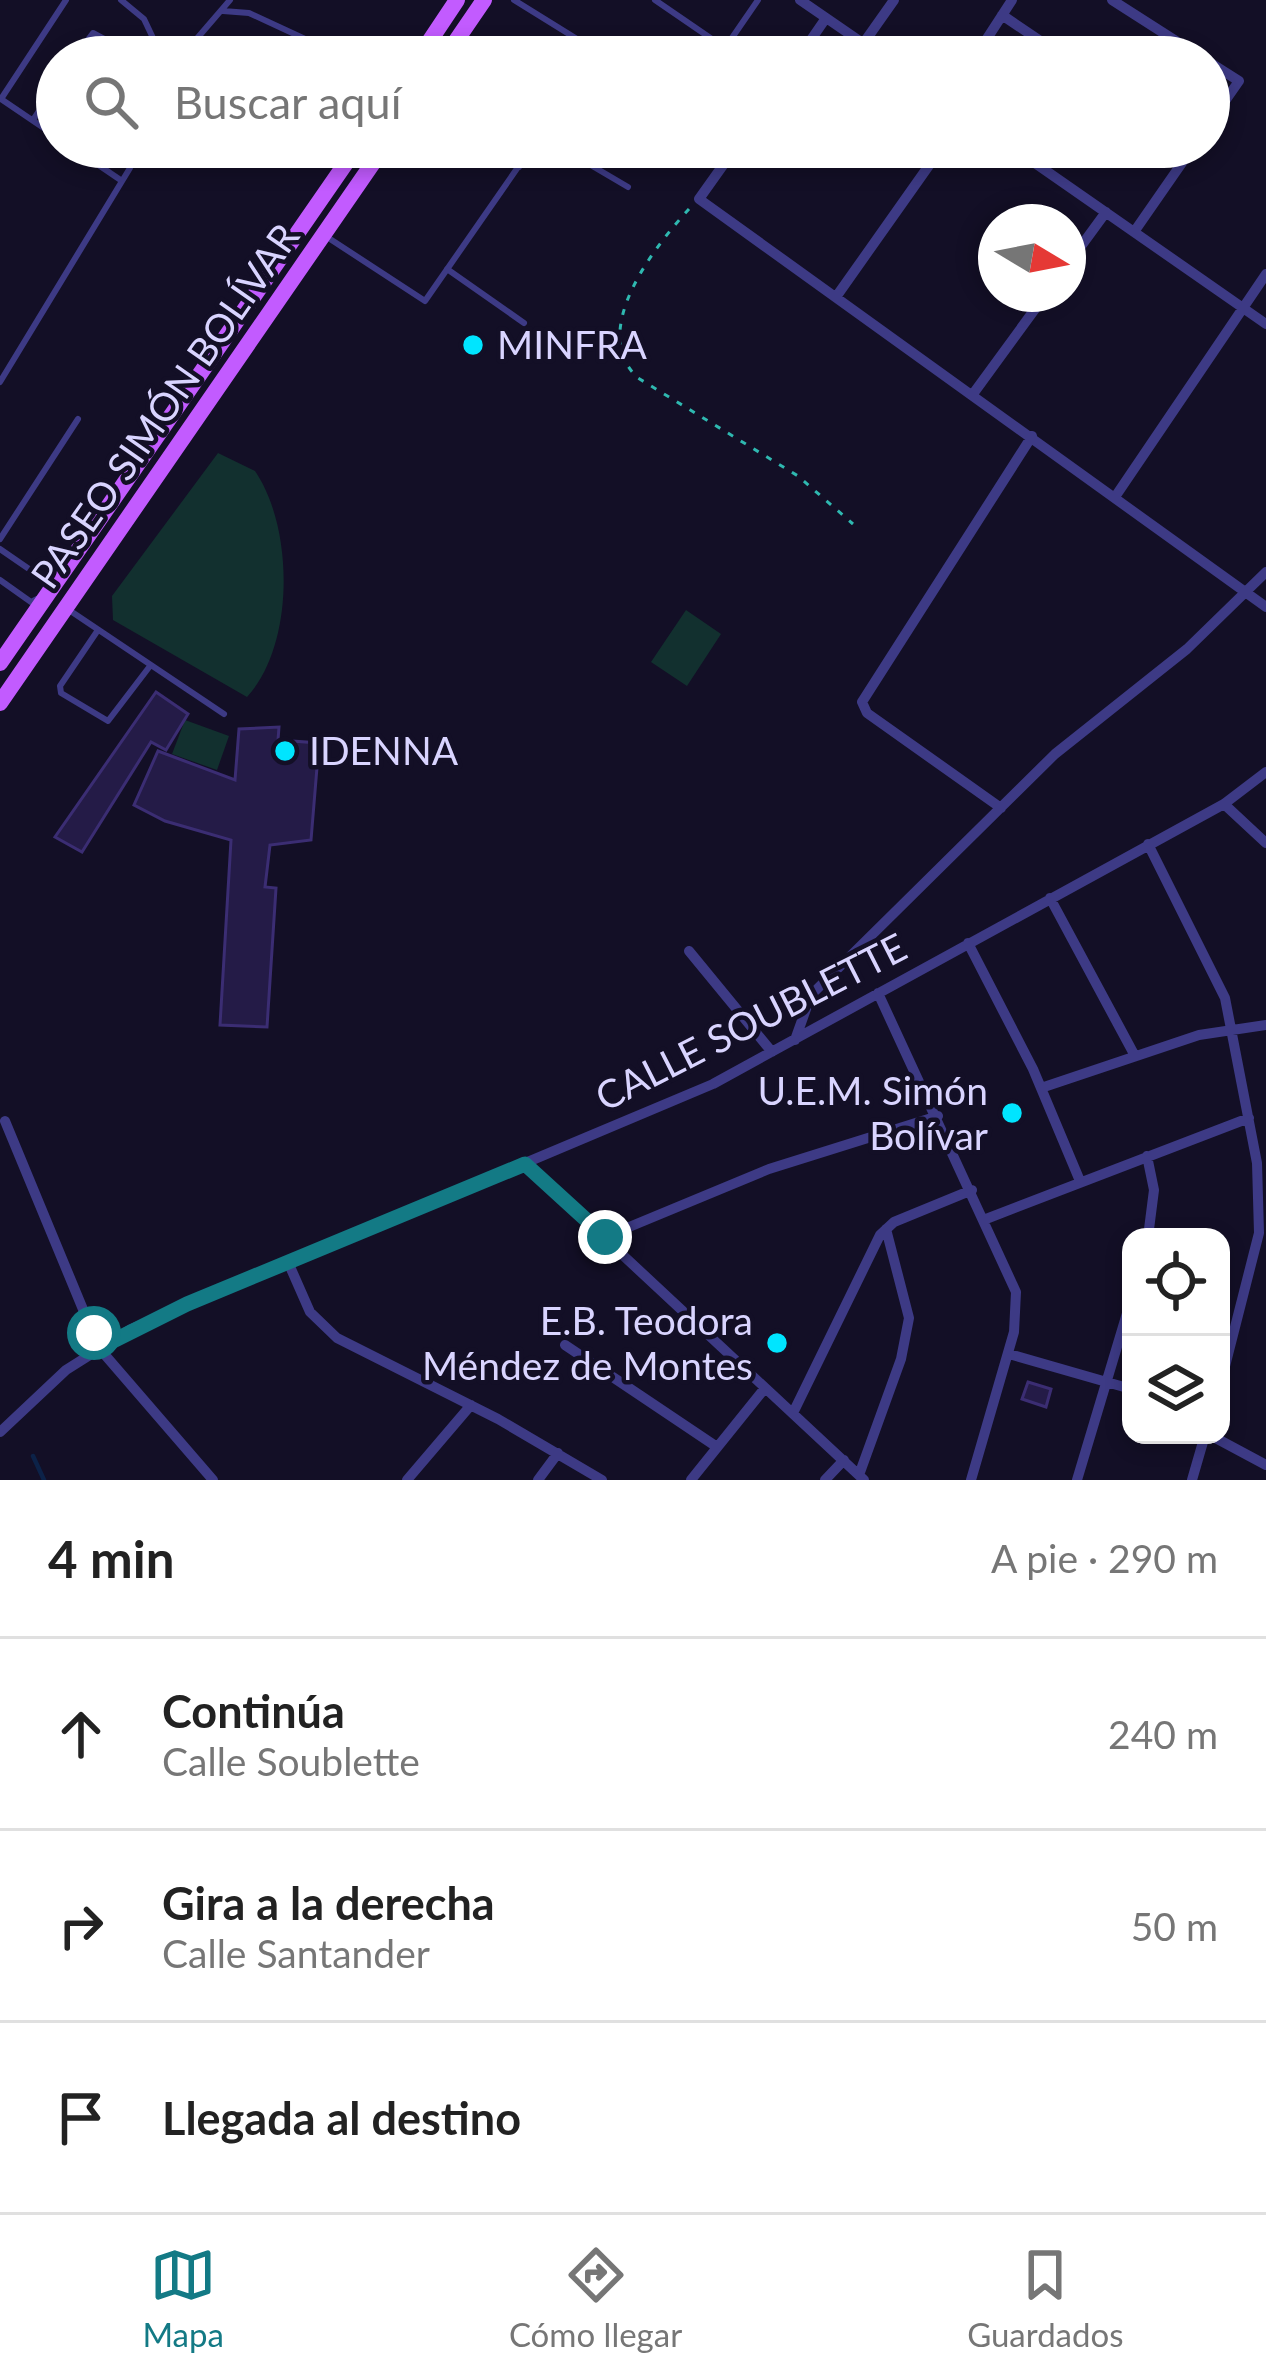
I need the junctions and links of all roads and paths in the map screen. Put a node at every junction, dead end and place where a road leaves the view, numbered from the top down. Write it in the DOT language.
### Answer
graph roads {
  1 [pos="66,0"];
  2 [pos="121,0"];
  3 [pos="230,0"];
  4 [pos="458,0"];
  5 [pos="484,0"];
  6 [pos="514,0"];
  7 [pos="655,0"];
  8 [pos="758,0"];
  9 [pos="800,0"];
  10 [pos="894,0"];
  11 [pos="1012,0"];
  12 [pos="1112,0"];
  13 [pos="223,11"];
  14 [pos="1002,15"];
  15 [pos="826,18"];
  16 [pos="42,36"];
  17 [pos="150,36"];
  18 [pos="200,36"];
  19 [pos="298,36"];
  20 [pos="433,36"];
  21 [pos="460,36"];
  22 [pos="571,36"];
  23 [pos="708,36"];
  24 [pos="733,36"];
  25 [pos="814,36"];
  26 [pos="852,36"];
  27 [pos="869,36"];
  28 [pos="988,36"];
  29 [pos="1033,36"];
  30 [pos="1168,36"];
  31 [pos="36,46"];
  32 [pos="36,116"];
  33 [pos="33,120"];
  34 [pos="36,122"];
  35 [pos="103,168"];
  36 [pos="129,168"];
  37 [pos="342,168"];
  38 [pos="370,168"];
  39 [pos="518,168"];
  40 [pos="596,168"];
  41 [pos="721,168"];
  42 [pos="927,168"];
  43 [pos="1042,168"];
  44 [pos="1178,168"];
  45 [pos="122,181"];
  46 [pos="628,187"];
  47 [pos="699,199"];
  48 [pos="1106,212"];
  49 [pos="1134,232"];
  50 [pos="324,235"];
  51 [pos="1086,239"];
  52 [pos="447,269"];
  53 [pos="1266,274"];
  54 [pos="836,297"];
  55 [pos="1243,308"];
  56 [pos="1033,312"];
  57 [pos="524,322"];
  58 [pos="1266,324"];
  59 [pos="0,382"];
  60 [pos="973,394"];
  61 [pos="78,419"];
  62 [pos="1032,436"];
  63 [pos="1115,497"];
  64 [pos="853,524"];
  65 [pos="0,539"];
  66 [pos="0,549"];
  67 [pos="1266,572"];
  68 [pos="0,580"];
  69 [pos="1246,592"];
  70 [pos="47,595"];
  71 [pos="1266,607"];
  72 [pos="66,608"];
  73 [pos="98,630"];
  74 [pos="0,663"];
  75 [pos="150,666"];
  76 [pos="0,703"];
  77 [pos="224,714"];
  78 [pos="1266,772"];
  79 [pos="1224,804"];
  80 [pos="1001,808"];
  81 [pos="1266,843"];
  82 [pos="1148,844"];
  83 [pos="1050,898"];
  84 [pos="968,943"];
  85 [pos="689,951"];
  86 [pos="878,993"];
  87 [pos="1266,1025"];
  88 [pos="1231,1028"];
  89 [pos="795,1040"];
  90 [pos="772,1052"];
  91 [pos="1135,1055"];
  92 [pos="1041,1088"];
  93 [pos="938,1116"];
  94 [pos="1249,1118"];
  95 [pos="5,1121"];
  96 [pos="1147,1156"];
  97 [pos="525,1164"];
  98 [pos="1080,1181"];
  99 [pos="973,1190"];
  100 [pos="986,1219"];
  101 [pos="886,1228"];
  102 [pos="1149,1228"];
  103 [pos="605,1237"];
  104 [pos="288,1262"];
  105 [pos="1122,1330"];
  106 [pos="565,1345"];
  107 [pos="1230,1347"];
  108 [pos="99,1348"];
  109 [pos="1009,1354"];
  110 [pos="1107,1381"];
  111 [pos="1122,1386"];
  112 [pos="765,1388"];
  113 [pos="471,1405"];
  114 [pos="794,1413"];
  115 [pos="0,1432"];
  116 [pos="1205,1444"];
  117 [pos="1225,1444"];
  118 [pos="717,1447"];
  119 [pos="558,1453"];
  120 [pos="844,1460"];
  121 [pos="1266,1465"];
  122 [pos="862,1477"];
  123 [pos="213,1480"];
  124 [pos="407,1480"];
  125 [pos="538,1480"];
  126 [pos="602,1480"];
  127 [pos="691,1480"];
  128 [pos="824,1480"];
  129 [pos="971,1480"];
  130 [pos="1077,1480"];
  131 [pos="1192,1480"];
  1 -- 16 [label="lane"];
  2 -- 17 [label="lane"];
  3 -- 13 [label="lane"];
  4 -- 20 [label="main road"];
  5 -- 21 [label="main road"];
  6 -- 22 [label="lane"];
  7 -- 23 [label="lane"];
  8 -- 24 [label="lane"];
  9 -- 15 [label="street"];
  10 -- 27 [label="street"];
  11 -- 14 [label="street"];
  12 -- 30 [label="street"];
  13 -- 18 [label="lane"];
  13 -- 19 [label="lane"];
  14 -- 28 [label="street"];
  14 -- 29 [label="street"];
  15 -- 25 [label="street"];
  15 -- 26 [label="street"];
  31 -- 33 [label="lane"];
  32 -- 33 [label="lane"];
  33 -- 34 [label="lane"];
  35 -- 45 [label="lane"];
  36 -- 45 [label="lane"];
  37 -- 70 [label="main road, PASEO SIMÓN BOLÍVAR"];
  38 -- 50 [label="main road, PASEO SIMÓN BOLÍVAR"];
  39 -- 52 [label="lane"];
  40 -- 46 [label="lane"];
  41 -- 47 [label="street"];
  42 -- 54 [label="street"];
  43 -- 48 [label="street"];
  44 -- 49 [label="street"];
  45 -- 59 [label="lane"];
  47 -- 54 [label="street"];
  47 -- 64 [label="path"];
  48 -- 49 [label="street"];
  48 -- 51 [label="street"];
  49 -- 55 [label="street"];
  50 -- 52 [label="lane"];
  50 -- 72 [label="main road, PASEO SIMÓN BOLÍVAR"];
  52 -- 57 [label="lane"];
  53 -- 55 [label="street"];
  54 -- 60 [label="street"];
  55 -- 58 [label="street"];
  55 -- 63 [label="street"];
  56 -- 60 [label="street"];
  60 -- 62 [label="street"];
  61 -- 65 [label="lane"];
  62 -- 63 [label="street"];
  62 -- 80 [label="street"];
  63 -- 69 [label="street"];
  66 -- 70 [label="lane"];
  67 -- 69 [label="street"];
  68 -- 70 [label="lane"];
  69 -- 71 [label="street"];
  69 -- 80 [label="street"];
  70 -- 72 [label="main road"];
  70 -- 74 [label="main road, PASEO SIMÓN BOLÍVAR"];
  72 -- 73 [label="lane"];
  72 -- 76 [label="main road, PASEO SIMÓN BOLÍVAR"];
  73 -- 75 [label="lane"];
  73 -- 75 [label="lane"];
  75 -- 77 [label="lane"];
  78 -- 79 [label="street, CALLE SOUBLETTE"];
  79 -- 81 [label="street"];
  79 -- 82 [label="street, CALLE SOUBLETTE"];
  80 -- 89 [label="street"];
  82 -- 83 [label="street, CALLE SOUBLETTE"];
  82 -- 88 [label="street"];
  83 -- 84 [label="street, CALLE SOUBLETTE"];
  83 -- 91 [label="street"];
  84 -- 86 [label="street, CALLE SOUBLETTE"];
  84 -- 92 [label="street"];
  85 -- 90 [label="street"];
  86 -- 89 [label="street, CALLE SOUBLETTE"];
  86 -- 93 [label="street"];
  87 -- 88 [label="street"];
  88 -- 91 [label="street"];
  88 -- 94 [label="street"];
  89 -- 90 [label="street, CALLE SOUBLETTE"];
  90 -- 97 [label="street, CALLE SOUBLETTE"];
  91 -- 92 [label="street"];
  92 -- 98 [label="street"];
  93 -- 99 [label="street"];
  93 -- 103 [label="street"];
  94 -- 96 [label="street"];
  94 -- 107 [label="street"];
  95 -- 108 [label="street"];
  96 -- 98 [label="street"];
  96 -- 102 [label="street"];
  97 -- 103 [label="street"];
  97 -- 104 [label="street, CALLE SOUBLETTE"];
  98 -- 100 [label="street"];
  99 -- 100 [label="street"];
  99 -- 101 [label="street"];
  100 -- 109 [label="street"];
  101 -- 114 [label="street"];
  101 -- 122 [label="street"];
  103 -- 112 [label="street"];
  104 -- 108 [label="street, CALLE SOUBLETTE"];
  104 -- 113 [label="street"];
  105 -- 110 [label="street"];
  106 -- 118 [label="street"];
  108 -- 115 [label="street, CALLE SOUBLETTE"];
  108 -- 123 [label="street"];
  109 -- 110 [label="street"];
  109 -- 129 [label="street"];
  110 -- 111 [label="street"];
  110 -- 130 [label="street"];
  112 -- 114 [label="street"];
  112 -- 118 [label="street"];
  113 -- 119 [label="street"];
  113 -- 124 [label="street"];
  114 -- 120 [label="street"];
  116 -- 131 [label="street"];
  117 -- 121 [label="street"];
  118 -- 127 [label="street"];
  119 -- 125 [label="street"];
  119 -- 126 [label="street"];
  120 -- 122 [label="street"];
  120 -- 128 [label="street"];
}
